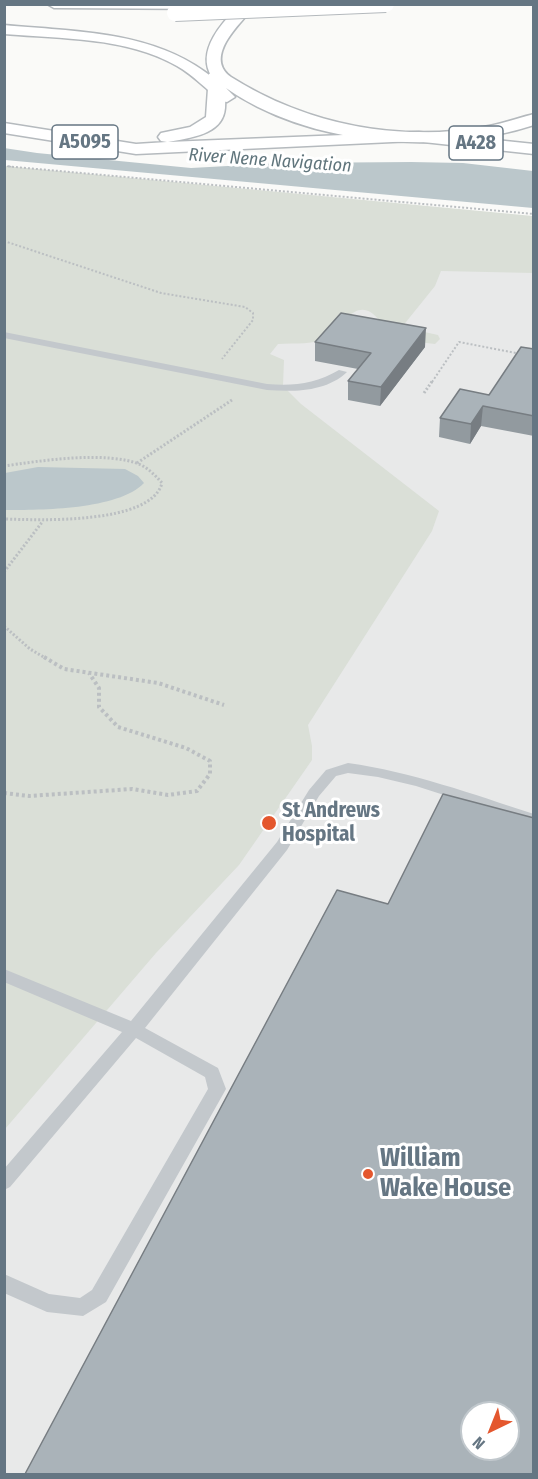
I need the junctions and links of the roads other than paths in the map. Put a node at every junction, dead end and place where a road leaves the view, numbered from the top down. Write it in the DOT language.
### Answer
graph roads {
  1 [pos="54,4"];
  2 [pos="243,4"];
  3 [pos="250,4"];
  4 [pos="386,4"];
  5 [pos="175,10"];
  6 [pos="38,11"];
  7 [pos="4,29"];
  8 [pos="216,81"];
  9 [pos="534,118"];
  10 [pos="4,122"];
  11 [pos="4,128"];
  12 [pos="414,137"];
  13 [pos="534,149"];
  14 [pos="4,334"];
  15 [pos="342,372"];
  16 [pos="534,819"];
  17 [pos="4,975"];
  18 [pos="135,1030"];
  19 [pos="4,1182"];
  20 [pos="4,1283"];
  1 -- 5 [label="main road"];
  2 -- 5 [label="main road"];
  3 -- 8 [label="main road"];
  4 -- 5 [label="main road, bridge"];
  5 -- 6 [label="main road"];
  7 -- 8 [label="main road"];
  8 -- 10 [label="main road, A5095"];
  8 -- 12 [label="main road"];
  9 -- 12 [label="main road"];
  11 -- 12 [label="main road, A5095"];
  12 -- 13 [label="main road, A428"];
  14 -- 15 [label="lane"];
  16 -- 18 [label="lane"];
  17 -- 18 [label="lane"];
  18 -- 19 [label="lane"];
  18 -- 20 [label="lane"];
}
